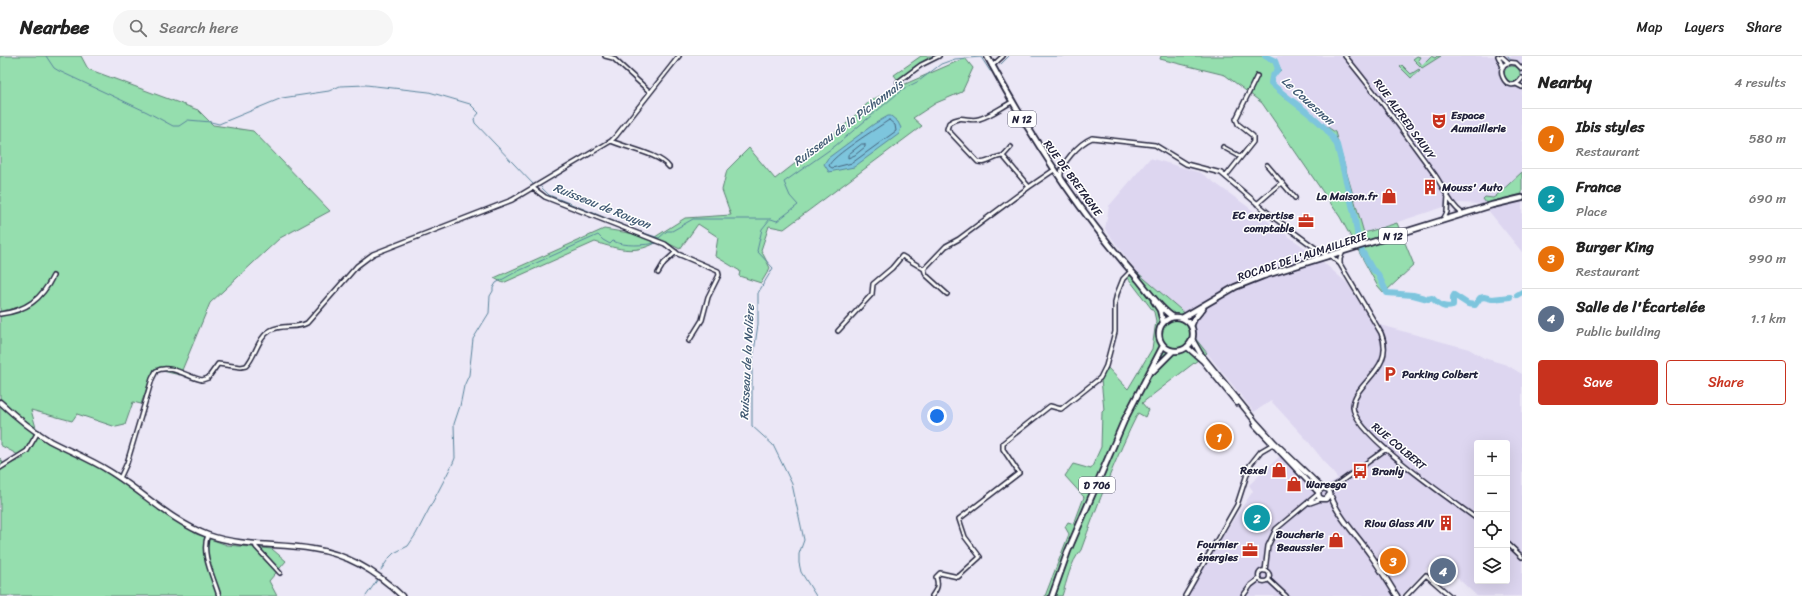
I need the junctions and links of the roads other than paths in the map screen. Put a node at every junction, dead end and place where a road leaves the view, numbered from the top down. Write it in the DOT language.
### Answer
graph roads {
  1 [pos="605,56"];
  2 [pos="679,56"];
  3 [pos="939,56"];
  4 [pos="987,56"];
  5 [pos="1003,56"];
  6 [pos="1345,56"];
  7 [pos="1500,56"];
  8 [pos="1509,63"];
  9 [pos="1520,64"];
  10 [pos="992,66"];
  11 [pos="1503,67"];
  12 [pos="1522,69"];
  13 [pos="1257,76"];
  14 [pos="1522,78"];
  15 [pos="898,82"];
  16 [pos="1516,84"];
  17 [pos="1522,87"];
  18 [pos="650,92"];
  19 [pos="1012,102"];
  20 [pos="611,141"];
  21 [pos="1011,147"];
  22 [pos="1223,147"];
  23 [pos="1003,156"];
  24 [pos="1242,157"];
  25 [pos="1267,165"];
  26 [pos="669,167"];
  27 [pos="1054,170"];
  28 [pos="1226,176"];
  29 [pos="1061,179"];
  30 [pos="1281,183"];
  31 [pos="1029,187"];
  32 [pos="533,188"];
  33 [pos="1448,195"];
  34 [pos="1295,198"];
  35 [pos="1522,198"];
  36 [pos="1257,204"];
  37 [pos="1464,214"];
  38 [pos="1443,220"];
  39 [pos="1318,250"];
  40 [pos="1343,251"];
  41 [pos="676,252"];
  42 [pos="1330,255"];
  43 [pos="1316,259"];
  44 [pos="1340,264"];
  45 [pos="924,269"];
  46 [pos="1131,271"];
  47 [pos="658,273"];
  48 [pos="53,276"];
  49 [pos="1142,283"];
  50 [pos="947,294"];
  51 [pos="1206,305"];
  52 [pos="0,314"];
  53 [pos="1173,317"];
  54 [pos="1182,318"];
  55 [pos="1163,322"];
  56 [pos="1191,326"];
  57 [pos="838,331"];
  58 [pos="1192,340"];
  59 [pos="689,341"];
  60 [pos="1163,346"];
  61 [pos="1187,347"];
  62 [pos="1173,351"];
  63 [pos="1148,377"];
  64 [pos="0,402"];
  65 [pos="38,432"];
  66 [pos="1273,444"];
  67 [pos="1386,449"];
  68 [pos="0,468"];
  69 [pos="1299,471"];
  70 [pos="1306,474"];
  71 [pos="120,478"];
  72 [pos="1322,488"];
  73 [pos="1318,493"];
  74 [pos="1329,493"];
  75 [pos="1323,499"];
  76 [pos="1305,506"];
  77 [pos="1340,513"];
  78 [pos="1474,517"];
  79 [pos="208,535"];
  80 [pos="255,544"];
  81 [pos="1510,546"];
  82 [pos="1522,557"];
  83 [pos="1265,571"];
  84 [pos="280,573"];
  85 [pos="1259,579"];
  86 [pos="1269,580"];
  87 [pos="219,596"];
  88 [pos="402,596"];
  89 [pos="932,596"];
  90 [pos="1052,596"];
  91 [pos="1185,596"];
  92 [pos="1243,596"];
  93 [pos="1286,596"];
  94 [pos="1397,596"];
  95 [pos="1406,596"];
  96 [pos="1450,596"];
  1 -- 18 [label="street"];
  2 -- 18 [label="street"];
  3 -- 15 [label="street"];
  4 -- 10 [label="main road, RUE DE BRETAGNE / N 12"];
  5 -- 10 [label="street"];
  6 -- 33 [label="street, RUE ALFRED SAUVY"];
  7 -- 8 [label="street"];
  7 -- 11 [label="street"];
  8 -- 9 [label="street"];
  8 -- 11 [label="street"];
  9 -- 12 [label="street"];
  10 -- 19 [label="main road, RUE DE BRETAGNE / N 12"];
  11 -- 16 [label="street"];
  13 -- 24 [label="street"];
  14 -- 16 [label="street"];
  16 -- 17 [label="street"];
  18 -- 20 [label="street"];
  19 -- 23 [label="street"];
  19 -- 27 [label="main road, RUE DE BRETAGNE / N 12"];
  20 -- 26 [label="street"];
  20 -- 32 [label="street"];
  21 -- 23 [label="street"];
  22 -- 24 [label="street"];
  23 -- 31 [label="street"];
  24 -- 28 [label="street"];
  25 -- 30 [label="street"];
  27 -- 29 [label="main road, RUE DE BRETAGNE / N 12"];
  27 -- 31 [label="street"];
  28 -- 29 [label="street"];
  28 -- 36 [label="street, RUE COLBERT"];
  29 -- 46 [label="main road, RUE DE BRETAGNE / N 12"];
  30 -- 34 [label="street"];
  30 -- 36 [label="street"];
  31 -- 45 [label="street"];
  32 -- 41 [label="street"];
  32 -- 71 [label="street"];
  33 -- 37 [label="street, RUE ALFRED SAUVY"];
  33 -- 38 [label="street"];
  35 -- 37 [label="main road, ROCADE DE L'AUMAILLERIE / N 12"];
  36 -- 39 [label="street, RUE COLBERT"];
  37 -- 38 [label="main road, ROCADE DE L'AUMAILLERIE / N 12"];
  38 -- 40 [label="main road, ROCADE DE L'AUMAILLERIE / N 12"];
  39 -- 42 [label="street, RUE COLBERT"];
  39 -- 43 [label="street"];
  40 -- 42 [label="main road, ROCADE DE L'AUMAILLERIE / N 12"];
  40 -- 44 [label="street"];
  41 -- 47 [label="street"];
  41 -- 59 [label="street"];
  42 -- 43 [label="main road, ROCADE DE L'AUMAILLERIE / N 12"];
  42 -- 44 [label="street, RUE COLBERT"];
  43 -- 51 [label="main road, ROCADE DE L'AUMAILLERIE / N 12"];
  44 -- 67 [label="street, RUE COLBERT"];
  45 -- 50 [label="street"];
  45 -- 57 [label="street"];
  46 -- 49 [label="main road, RUE DE BRETAGNE / N 12"];
  46 -- 89 [label="street"];
  48 -- 52 [label="street"];
  49 -- 53 [label="main road, RUE DE BRETAGNE / N 12"];
  49 -- 55 [label="main road, RUE DE BRETAGNE / N 12"];
  51 -- 54 [label="main road, ROCADE DE L'AUMAILLERIE / N 12"];
  51 -- 56 [label="main road, ROCADE DE L'AUMAILLERIE / N 12"];
  53 -- 54 [label="main road"];
  53 -- 55 [label="main road"];
  54 -- 56 [label="main road"];
  55 -- 60 [label="main road"];
  56 -- 58 [label="main road"];
  58 -- 61 [label="main road"];
  58 -- 66 [label="main road"];
  60 -- 62 [label="main road"];
  60 -- 63 [label="main road, D 706"];
  61 -- 62 [label="main road"];
  61 -- 66 [label="main road"];
  62 -- 63 [label="main road, D 706"];
  63 -- 90 [label="main road, D 706"];
  64 -- 65 [label="main road"];
  65 -- 68 [label="street"];
  65 -- 71 [label="main road"];
  66 -- 69 [label="main road"];
  66 -- 70 [label="main road"];
  66 -- 91 [label="street"];
  67 -- 74 [label="street"];
  67 -- 78 [label="street, RUE COLBERT"];
  69 -- 70 [label="main road"];
  69 -- 73 [label="main road"];
  70 -- 72 [label="main road"];
  71 -- 79 [label="main road"];
  72 -- 73 [label="main road"];
  72 -- 74 [label="main road"];
  73 -- 75 [label="main road"];
  73 -- 76 [label="street"];
  74 -- 75 [label="main road"];
  74 -- 77 [label="main road"];
  75 -- 76 [label="street"];
  75 -- 77 [label="main road"];
  76 -- 83 [label="street"];
  77 -- 94 [label="main road"];
  79 -- 80 [label="main road"];
  79 -- 87 [label="street"];
  80 -- 84 [label="street"];
  80 -- 88 [label="main road"];
  81 -- 82 [label="street"];
  83 -- 85 [label="street"];
  83 -- 86 [label="street"];
  85 -- 86 [label="street"];
  85 -- 92 [label="street"];
  86 -- 93 [label="street"];
  95 -- 96 [label="street"];
}
